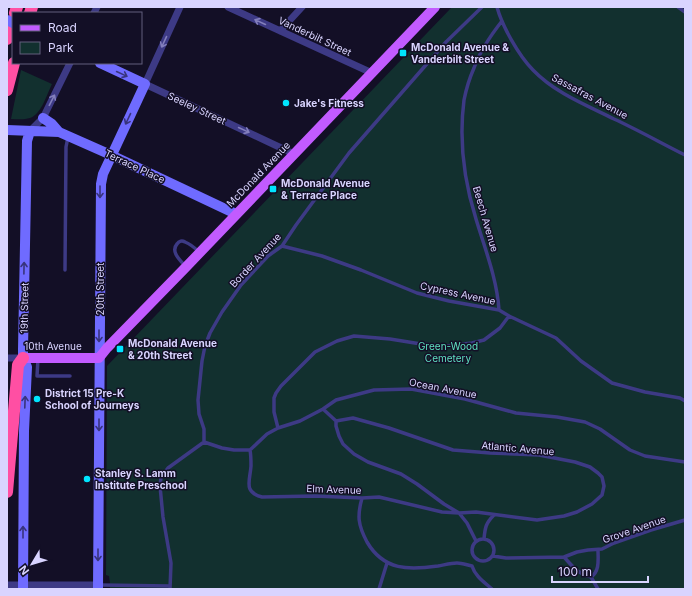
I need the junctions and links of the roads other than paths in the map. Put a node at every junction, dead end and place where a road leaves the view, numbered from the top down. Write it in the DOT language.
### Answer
graph roads {
  1 [pos="180,7"];
  2 [pos="228,7"];
  3 [pos="302,7"];
  4 [pos="435,7"];
  5 [pos="482,7"];
  6 [pos="497,7"];
  7 [pos="678,7"];
  8 [pos="685,12"];
  9 [pos="502,21"];
  10 [pos="12,23"];
  11 [pos="280,31"];
  12 [pos="7,39"];
  13 [pos="14,64"];
  14 [pos="70,64"];
  15 [pos="102,64"];
  16 [pos="372,73"];
  17 [pos="145,84"];
  18 [pos="7,90"];
  19 [pos="43,118"];
  20 [pos="8,130"];
  21 [pos="30,131"];
  22 [pos="64,134"];
  23 [pos="294,154"];
  24 [pos="111,155"];
  25 [pos="685,155"];
  26 [pos="236,214"];
  27 [pos="282,246"];
  28 [pos="200,252"];
  29 [pos="186,267"];
  30 [pos="65,270"];
  31 [pos="499,310"];
  32 [pos="509,316"];
  33 [pos="7,358"];
  34 [pos="23,358"];
  35 [pos="38,358"];
  36 [pos="99,358"];
  37 [pos="70,376"];
  38 [pos="685,401"];
  39 [pos="324,409"];
  40 [pos="336,421"];
  41 [pos="278,428"];
  42 [pos="204,442"];
  43 [pos="250,450"];
  44 [pos="685,462"];
  45 [pos="7,492"];
  46 [pos="362,498"];
  47 [pos="458,513"];
  48 [pos="494,515"];
  49 [pos="685,520"];
  50 [pos="484,539"];
  51 [pos="476,541"];
  52 [pos="598,550"];
  53 [pos="493,556"];
  54 [pos="564,557"];
  55 [pos="478,561"];
  56 [pos="387,563"];
  57 [pos="472,566"];
  58 [pos="591,577"];
  59 [pos="7,585"];
  60 [pos="23,587"];
  61 [pos="98,587"];
  62 [pos="170,587"];
  63 [pos="379,589"];
  64 [pos="492,589"];
  65 [pos="598,589"];
  1 -- 17 [label="street, 20th Street, one-way"];
  11 -- 2 [label="street, Vanderbilt Street, one-way"];
  3 -- 11 [label="street"];
  4 -- 16 [label="main road, McDonald Avenue"];
  5 -- 27 [label="lane, Border Avenue"];
  6 -- 9 [label="lane, Sassafras Avenue"];
  7 -- 8 [label="lane"];
  9 -- 25 [label="lane, Sassafras Avenue"];
  9 -- 31 [label="lane, Beech Avenue"];
  10 -- 12 [label="highway"];
  11 -- 16 [label="street, Vanderbilt Street"];
  13 -- 18 [label="highway"];
  19 -- 14 [label="street, one-way"];
  15 -- 17 [label="main road, Seeley Street, one-way"];
  16 -- 23 [label="main road, McDonald Avenue"];
  17 -- 23 [label="street, Seeley Street, one-way"];
  17 -- 24 [label="main road, 20th Street, one-way"];
  19 -- 21 [label="street"];
  19 -- 22 [label="main road"];
  20 -- 21 [label="main road, Terrace Place"];
  21 -- 22 [label="main road, Terrace Place"];
  34 -- 21 [label="main road, 19th Street, one-way"];
  22 -- 24 [label="main road, Terrace Place"];
  22 -- 30 [label="lane"];
  23 -- 26 [label="main road, McDonald Avenue"];
  24 -- 26 [label="main road, Terrace Place"];
  24 -- 36 [label="main road, 20th Street, one-way"];
  26 -- 28 [label="main road, McDonald Avenue"];
  27 -- 31 [label="lane, Cypress Avenue"];
  27 -- 42 [label="lane, Border Avenue"];
  28 -- 29 [label="main road, McDonald Avenue"];
  28 -- 29 [label="lane"];
  29 -- 36 [label="main road, McDonald Avenue"];
  31 -- 32 [label="lane, Cypress Avenue"];
  32 -- 38 [label="lane, Cypress Avenue"];
  32 -- 41 [label="lane"];
  33 -- 34 [label="street, 10th Avenue"];
  34 -- 35 [label="main road, 10th Avenue"];
  34 -- 45 [label="highway"];
  60 -- 34 [label="main road, 19th Street, one-way"];
  35 -- 36 [label="main road, 10th Avenue"];
  35 -- 37 [label="lane"];
  36 -- 61 [label="main road, 20th Street, one-way"];
  39 -- 40 [label="lane"];
  39 -- 41 [label="lane, Ocean Avenue"];
  39 -- 44 [label="lane, Ocean Avenue"];
  40 -- 47 [label="lane"];
  40 -- 48 [label="lane, Atlantic Avenue"];
  41 -- 43 [label="lane, Ocean Avenue"];
  42 -- 43 [label="lane"];
  42 -- 62 [label="lane"];
  43 -- 46 [label="lane, Elm Avenue"];
  46 -- 47 [label="lane, Elm Avenue"];
  46 -- 56 [label="lane"];
  47 -- 48 [label="lane, Atlantic Avenue"];
  47 -- 51 [label="lane"];
  48 -- 50 [label="lane"];
  49 -- 52 [label="lane, Grove Avenue"];
  50 -- 51 [label="lane"];
  50 -- 53 [label="lane"];
  51 -- 55 [label="lane"];
  52 -- 54 [label="lane, Grove Avenue"];
  52 -- 58 [label="lane"];
  53 -- 54 [label="lane, Grove Avenue"];
  53 -- 55 [label="lane"];
  54 -- 58 [label="lane"];
  55 -- 57 [label="lane"];
  56 -- 57 [label="lane"];
  56 -- 63 [label="lane"];
  57 -- 64 [label="lane"];
  58 -- 65 [label="lane"];
  59 -- 60 [label="street"];
  60 -- 61 [label="street"];
  61 -- 62 [label="lane"];
}
